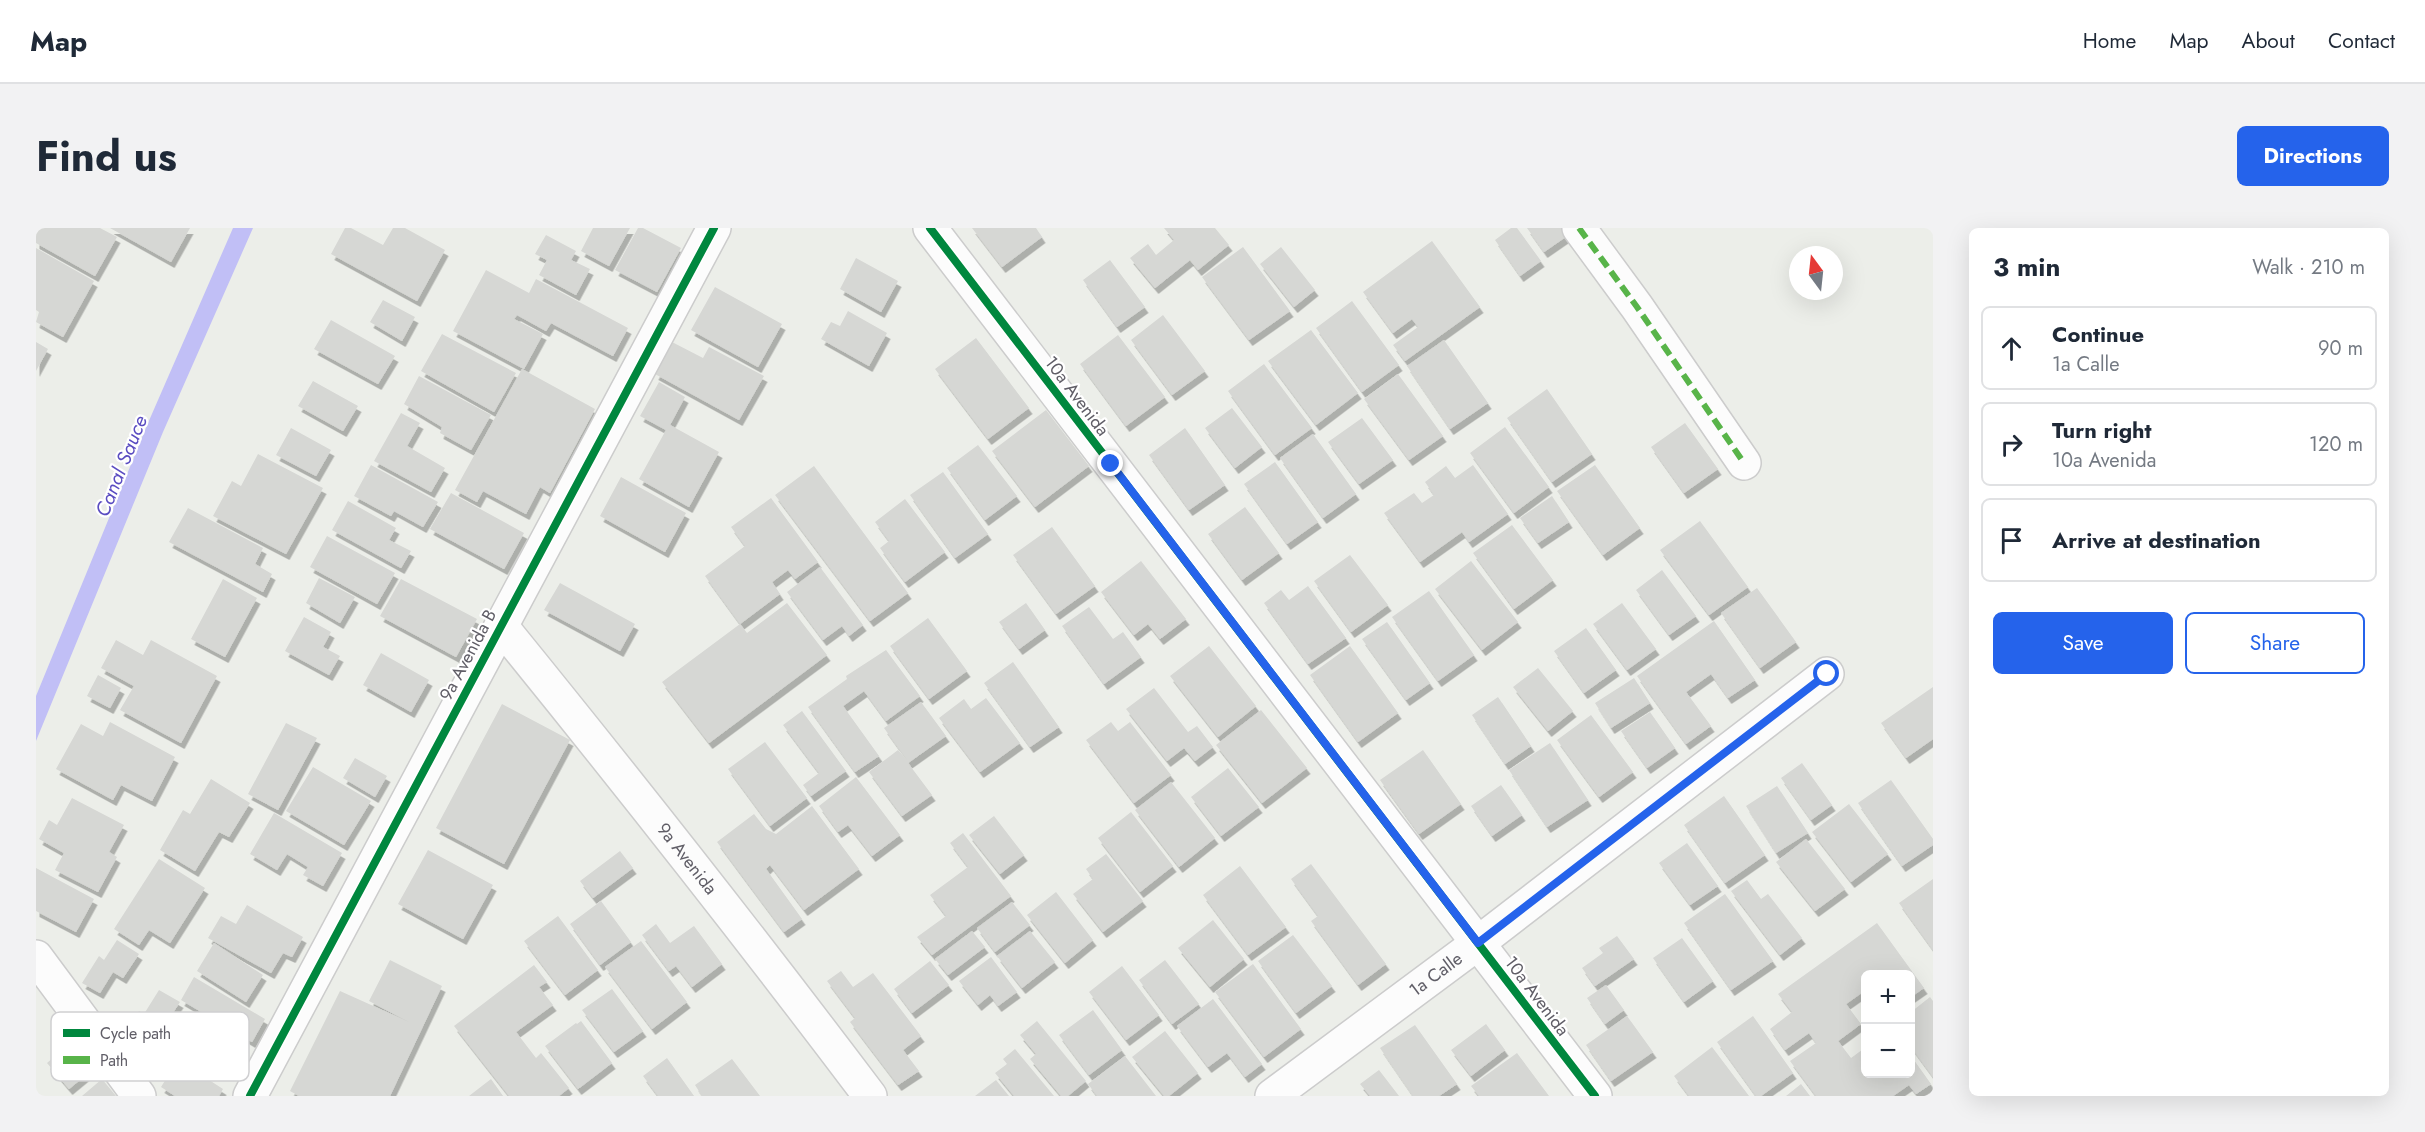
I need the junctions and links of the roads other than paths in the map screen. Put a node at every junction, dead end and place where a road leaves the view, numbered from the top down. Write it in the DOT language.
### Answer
graph roads {
  1 [pos="714,228"];
  2 [pos="930,228"];
  3 [pos="1579,228"];
  4 [pos="1744,463"];
  5 [pos="501,627"];
  6 [pos="1827,674"];
  7 [pos="1478,943"];
  8 [pos="36,957"];
  9 [pos="77,1012"];
  10 [pos="128,1081"];
  11 [pos="139,1096"];
  12 [pos="250,1096"];
  13 [pos="870,1096"];
  14 [pos="1272,1096"];
  15 [pos="1595,1096"];
  1 -- 5 [label="street, 9a Avenida B"];
  2 -- 7 [label="street, 10a Avenida"];
  3 -- 4 [label="street"];
  5 -- 12 [label="street, 9a Avenida B"];
  5 -- 13 [label="street, 9a Avenida"];
  6 -- 7 [label="street, 1a Calle"];
  7 -- 14 [label="street, 1a Calle"];
  7 -- 15 [label="street, 10a Avenida"];
  8 -- 9 [label="street"];
  10 -- 11 [label="street"];
}
